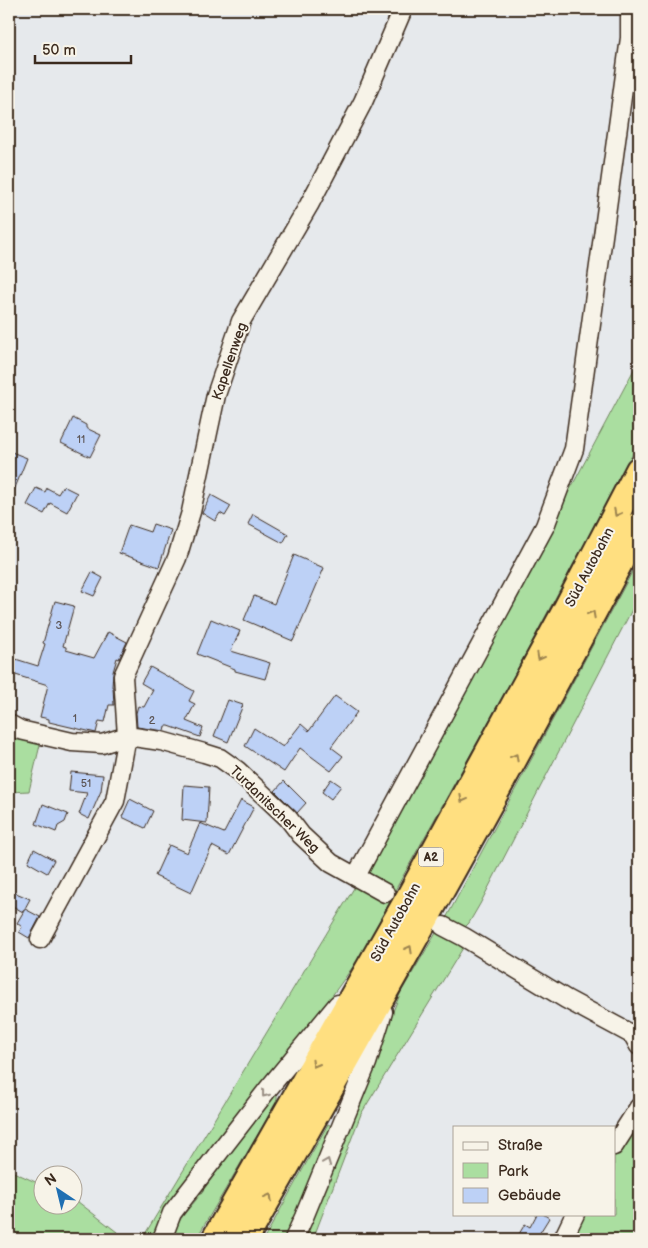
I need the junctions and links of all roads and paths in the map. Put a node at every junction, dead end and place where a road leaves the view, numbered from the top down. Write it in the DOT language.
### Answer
graph roads {
  1 [pos="403,9"];
  2 [pos="630,9"];
  3 [pos="639,470"];
  4 [pos="639,525"];
  5 [pos="9,724"];
  6 [pos="127,736"];
  7 [pos="356,876"];
  8 [pos="385,893"];
  9 [pos="443,926"];
  10 [pos="40,939"];
  11 [pos="385,967"];
  12 [pos="639,1046"];
  13 [pos="639,1107"];
  14 [pos="616,1143"];
  15 [pos="574,1216"];
  16 [pos="162,1239"];
  17 [pos="215,1239"];
  18 [pos="245,1239"];
  19 [pos="294,1239"];
  20 [pos="563,1239"];
  1 -- 6 [label="street, Kapellenweg"];
  2 -- 7 [label="street"];
  3 -- 11 [label="highway, Süd Autobahn / A2, one-way"];
  11 -- 4 [label="highway, Süd Autobahn / A2, one-way"];
  5 -- 6 [label="street, Turdanitscher Weg"];
  6 -- 7 [label="street, Turdanitscher Weg"];
  6 -- 10 [label="street"];
  7 -- 8 [label="street, Turdanitscher Weg"];
  9 -- 12 [label="street"];
  11 -- 16 [label="street, one-way"];
  11 -- 17 [label="highway, Süd Autobahn / A2, one-way"];
  18 -- 11 [label="highway, Süd Autobahn / A2, one-way"];
  19 -- 11 [label="street, one-way"];
  13 -- 14 [label="street"];
  15 -- 20 [label="street"];
}
